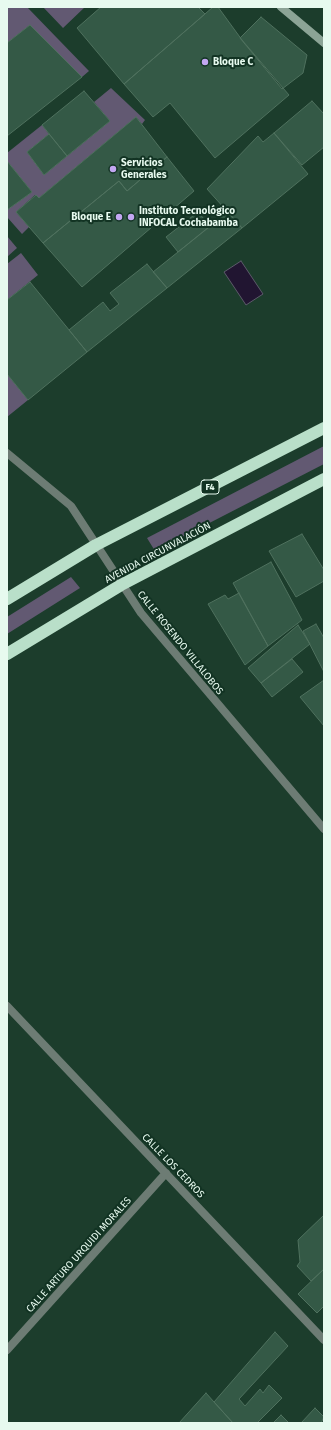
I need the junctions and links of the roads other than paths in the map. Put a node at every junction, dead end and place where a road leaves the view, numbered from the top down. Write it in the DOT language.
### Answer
graph roads {
  1 [pos="281,7"];
  2 [pos="324,43"];
  3 [pos="324,428"];
  4 [pos="7,453"];
  5 [pos="324,480"];
  6 [pos="96,545"];
  7 [pos="121,585"];
  8 [pos="7,599"];
  9 [pos="7,654"];
  10 [pos="324,829"];
  11 [pos="7,1006"];
  12 [pos="166,1173"];
  13 [pos="324,1340"];
  14 [pos="7,1350"];
  1 -- 2 [label="main road"];
  3 -- 6 [label="highway, F4"];
  4 -- 6 [label="street, CALLE ROSENDO VILLALOBOS"];
  5 -- 7 [label="highway, AVENIDA CIRCUNVALACIÓN"];
  6 -- 7 [label="street, CALLE ROSENDO VILLALOBOS"];
  6 -- 8 [label="highway, F4"];
  7 -- 9 [label="highway, AVENIDA CIRCUNVALACIÓN"];
  7 -- 10 [label="street, CALLE ROSENDO VILLALOBOS"];
  11 -- 12 [label="street, CALLE LOS CEDROS"];
  12 -- 13 [label="street, CALLE LOS CEDROS"];
  12 -- 14 [label="street, CALLE ARTURO URQUIDI MORALES"];
}
